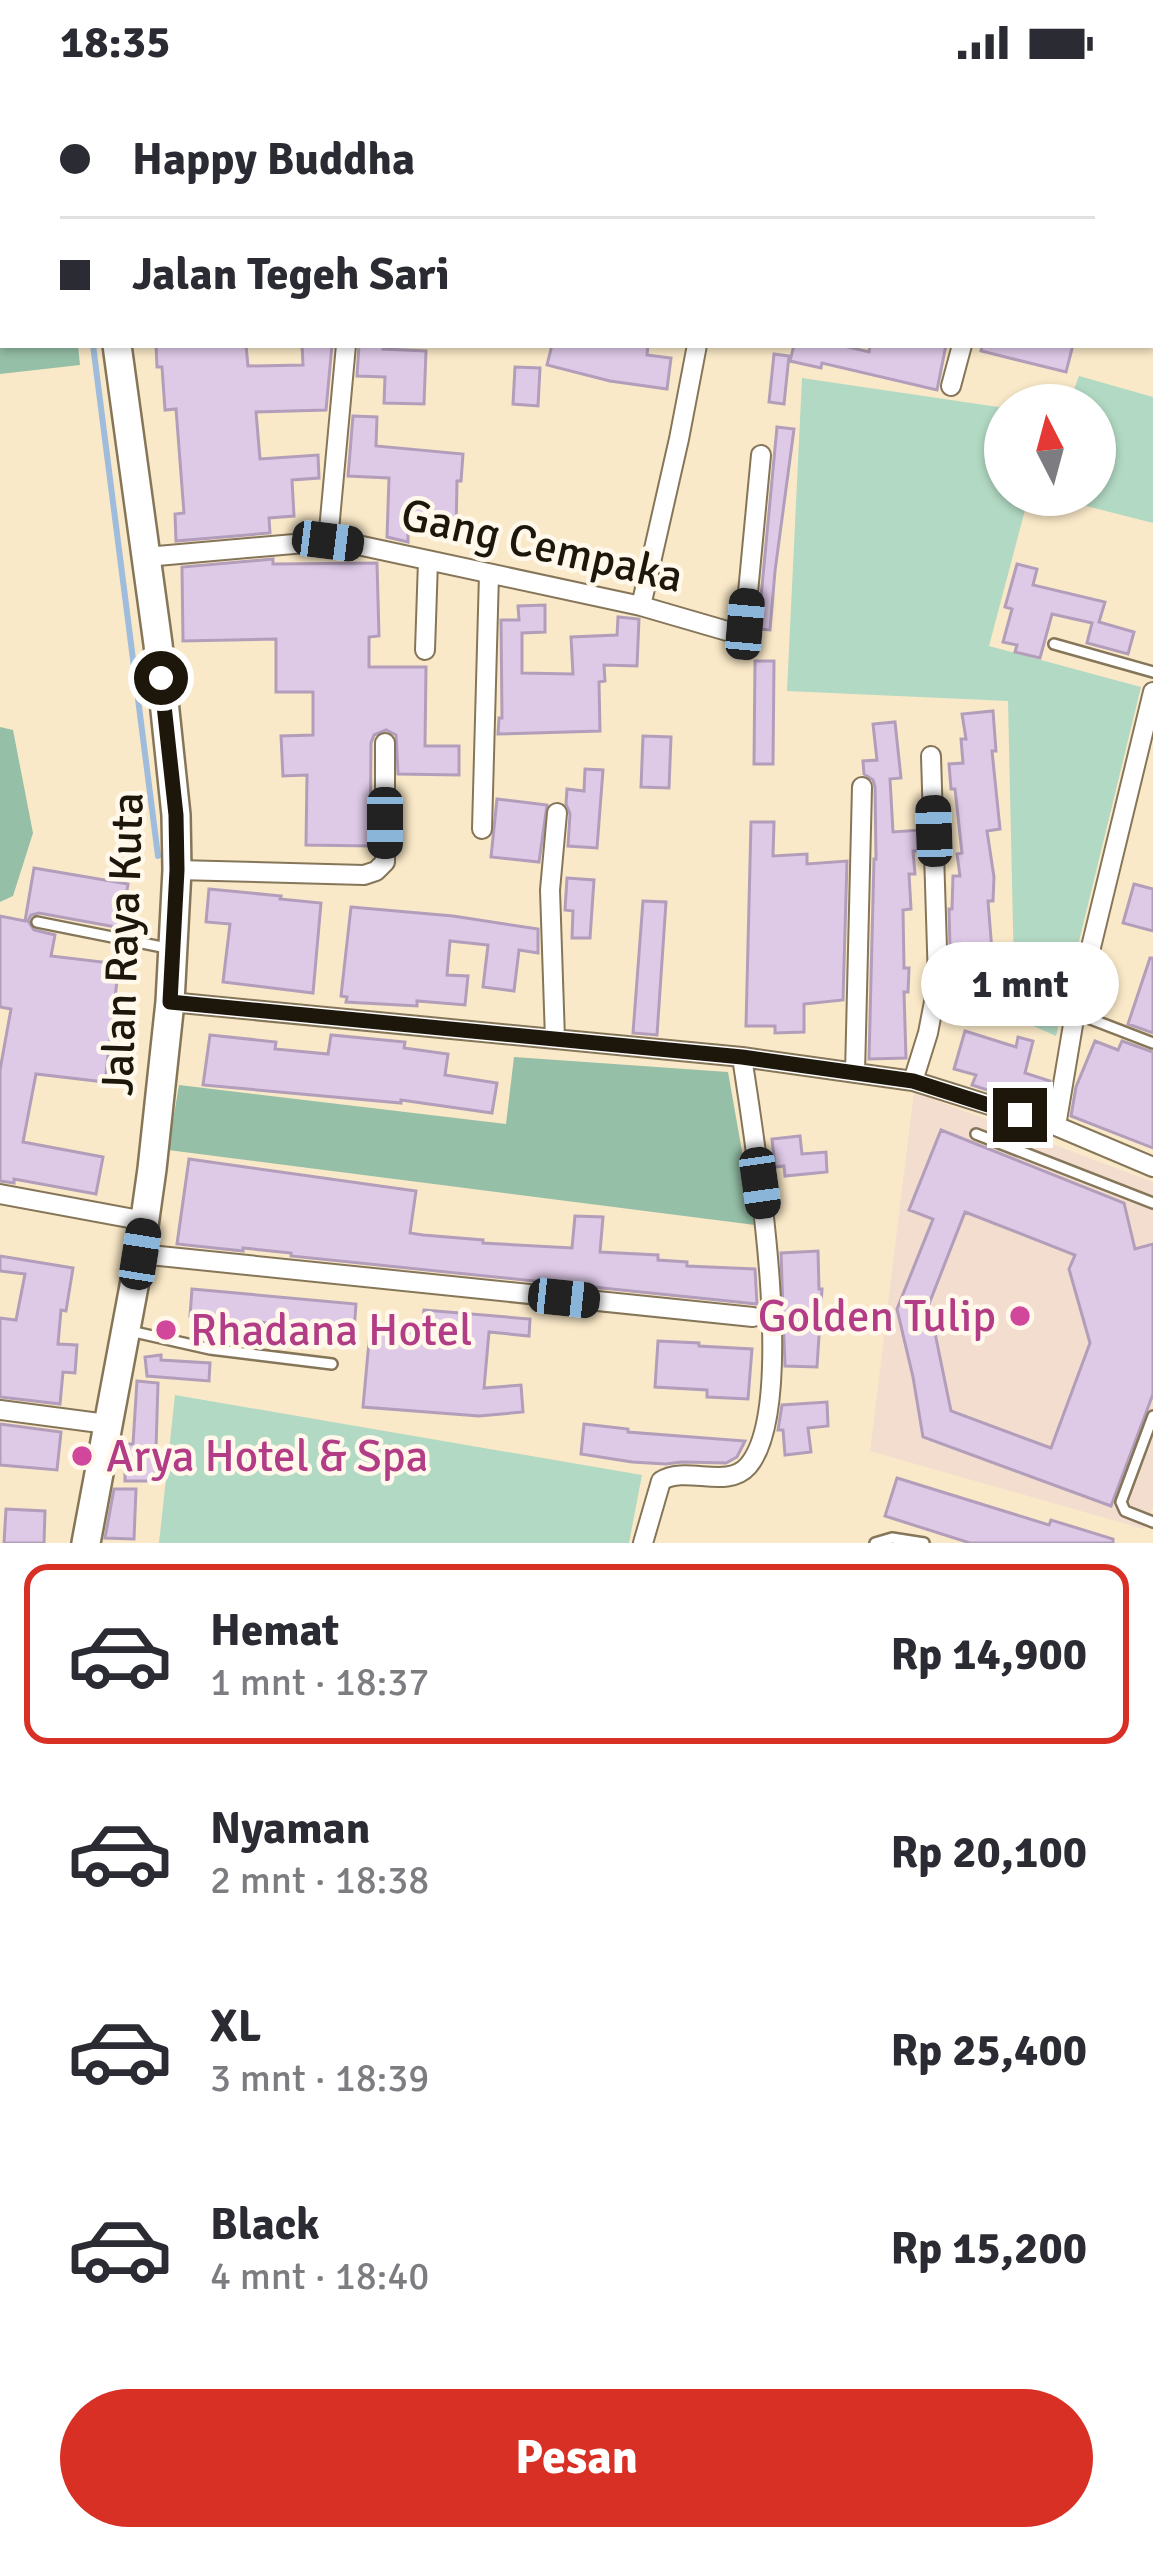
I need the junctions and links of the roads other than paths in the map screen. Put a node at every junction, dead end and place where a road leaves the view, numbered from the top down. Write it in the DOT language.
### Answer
graph roads {
  1 [pos="117,348"];
  2 [pos="346,348"];
  3 [pos="696,348"];
  4 [pos="961,348"];
  5 [pos="951,386"];
  6 [pos="761,455"];
  7 [pos="328,541"];
  8 [pos="146,556"];
  9 [pos="428,561"];
  10 [pos="488,574"];
  11 [pos="641,606"];
  12 [pos="1054,644"];
  13 [pos="425,650"];
  14 [pos="1153,672"];
  15 [pos="1153,692"];
  16 [pos="385,743"];
  17 [pos="932,756"];
  18 [pos="862,787"];
  19 [pos="557,813"];
  20 [pos="482,829"];
  21 [pos="177,870"];
  22 [pos="37,922"];
  23 [pos="172,949"];
  24 [pos="170,1002"];
  25 [pos="1075,1013"];
  26 [pos="555,1039"];
  27 [pos="1153,1043"];
  28 [pos="742,1057"];
  29 [pos="855,1073"];
  30 [pos="913,1081"];
  31 [pos="1056,1126"];
  32 [pos="976,1134"];
  33 [pos="1153,1167"];
  34 [pos="0,1194"];
  35 [pos="1153,1203"];
  36 [pos="145,1221"];
  37 [pos="140,1254"];
  38 [pos="753,1317"];
  39 [pos="124,1329"];
  40 [pos="332,1364"];
  41 [pos="0,1410"];
  42 [pos="1153,1416"];
  43 [pos="106,1424"];
  44 [pos="1153,1522"];
  45 [pos="86,1543"];
  46 [pos="643,1543"];
  47 [pos="875,1543"];
  48 [pos="924,1543"];
  1 -- 8 [label="main road, Jalan Raya Kuta"];
  2 -- 7 [label="street"];
  3 -- 11 [label="street"];
  4 -- 5 [label="street"];
  6 -- 11 [label="street, Gang Cempaka"];
  7 -- 8 [label="street, Gang Cempaka"];
  7 -- 9 [label="street, Gang Cempaka"];
  8 -- 21 [label="main road, Jalan Raya Kuta"];
  9 -- 10 [label="street, Gang Cempaka"];
  9 -- 13 [label="street"];
  10 -- 11 [label="street, Gang Cempaka"];
  10 -- 20 [label="street"];
  12 -- 14 [label="lane"];
  15 -- 25 [label="street"];
  16 -- 21 [label="street"];
  17 -- 30 [label="street"];
  18 -- 29 [label="street"];
  19 -- 26 [label="street"];
  21 -- 23 [label="main road, Jalan Raya Kuta"];
  22 -- 23 [label="lane"];
  23 -- 24 [label="main road, Jalan Raya Kuta"];
  24 -- 26 [label="street"];
  24 -- 36 [label="main road, Jalan Raya Kuta"];
  25 -- 27 [label="lane"];
  25 -- 31 [label="street"];
  26 -- 28 [label="street"];
  28 -- 29 [label="street"];
  28 -- 46 [label="street"];
  29 -- 30 [label="street"];
  30 -- 31 [label="street"];
  31 -- 33 [label="street"];
  32 -- 35 [label="lane"];
  34 -- 36 [label="street"];
  36 -- 37 [label="main road, Jalan Raya Kuta"];
  37 -- 38 [label="street"];
  37 -- 39 [label="main road, Jalan Raya Kuta"];
  39 -- 40 [label="lane"];
  39 -- 43 [label="main road, Jalan Raya Kuta"];
  41 -- 43 [label="street"];
  42 -- 44 [label="lane"];
  43 -- 45 [label="main road, Jalan Raya Kuta"];
  47 -- 48 [label="lane"];
}
